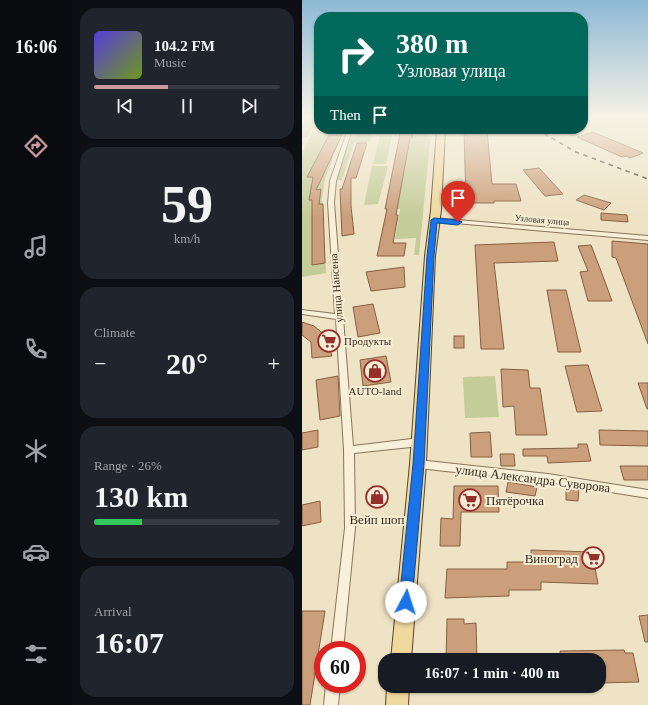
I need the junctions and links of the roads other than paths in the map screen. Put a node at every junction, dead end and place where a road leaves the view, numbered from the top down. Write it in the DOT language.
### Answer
graph roads {
  1 [pos="343,151"];
  2 [pos="440,151"];
  3 [pos="434,220"];
  4 [pos="648,238"];
  5 [pos="302,312"];
  6 [pos="338,318"];
  7 [pos="420,442"];
  8 [pos="349,450"];
  9 [pos="418,464"];
  10 [pos="648,494"];
  11 [pos="338,641"];
  12 [pos="402,653"];
  13 [pos="332,693"];
  14 [pos="398,693"];
  15 [pos="331,705"];
  16 [pos="397,705"];
  1 -- 6 [label="street, улица Нансена"];
  2 -- 3 [label="main road"];
  3 -- 4 [label="street, Узловая улица"];
  3 -- 7 [label="main road"];
  5 -- 6 [label="street"];
  6 -- 8 [label="street, улица Нансена"];
  7 -- 8 [label="street"];
  7 -- 9 [label="main road"];
  8 -- 11 [label="street, улица Нансена"];
  9 -- 10 [label="street, улица Александра Суворова"];
  9 -- 12 [label="main road"];
  13 -- 15 [label="street"];
  14 -- 16 [label="main road"];
}
